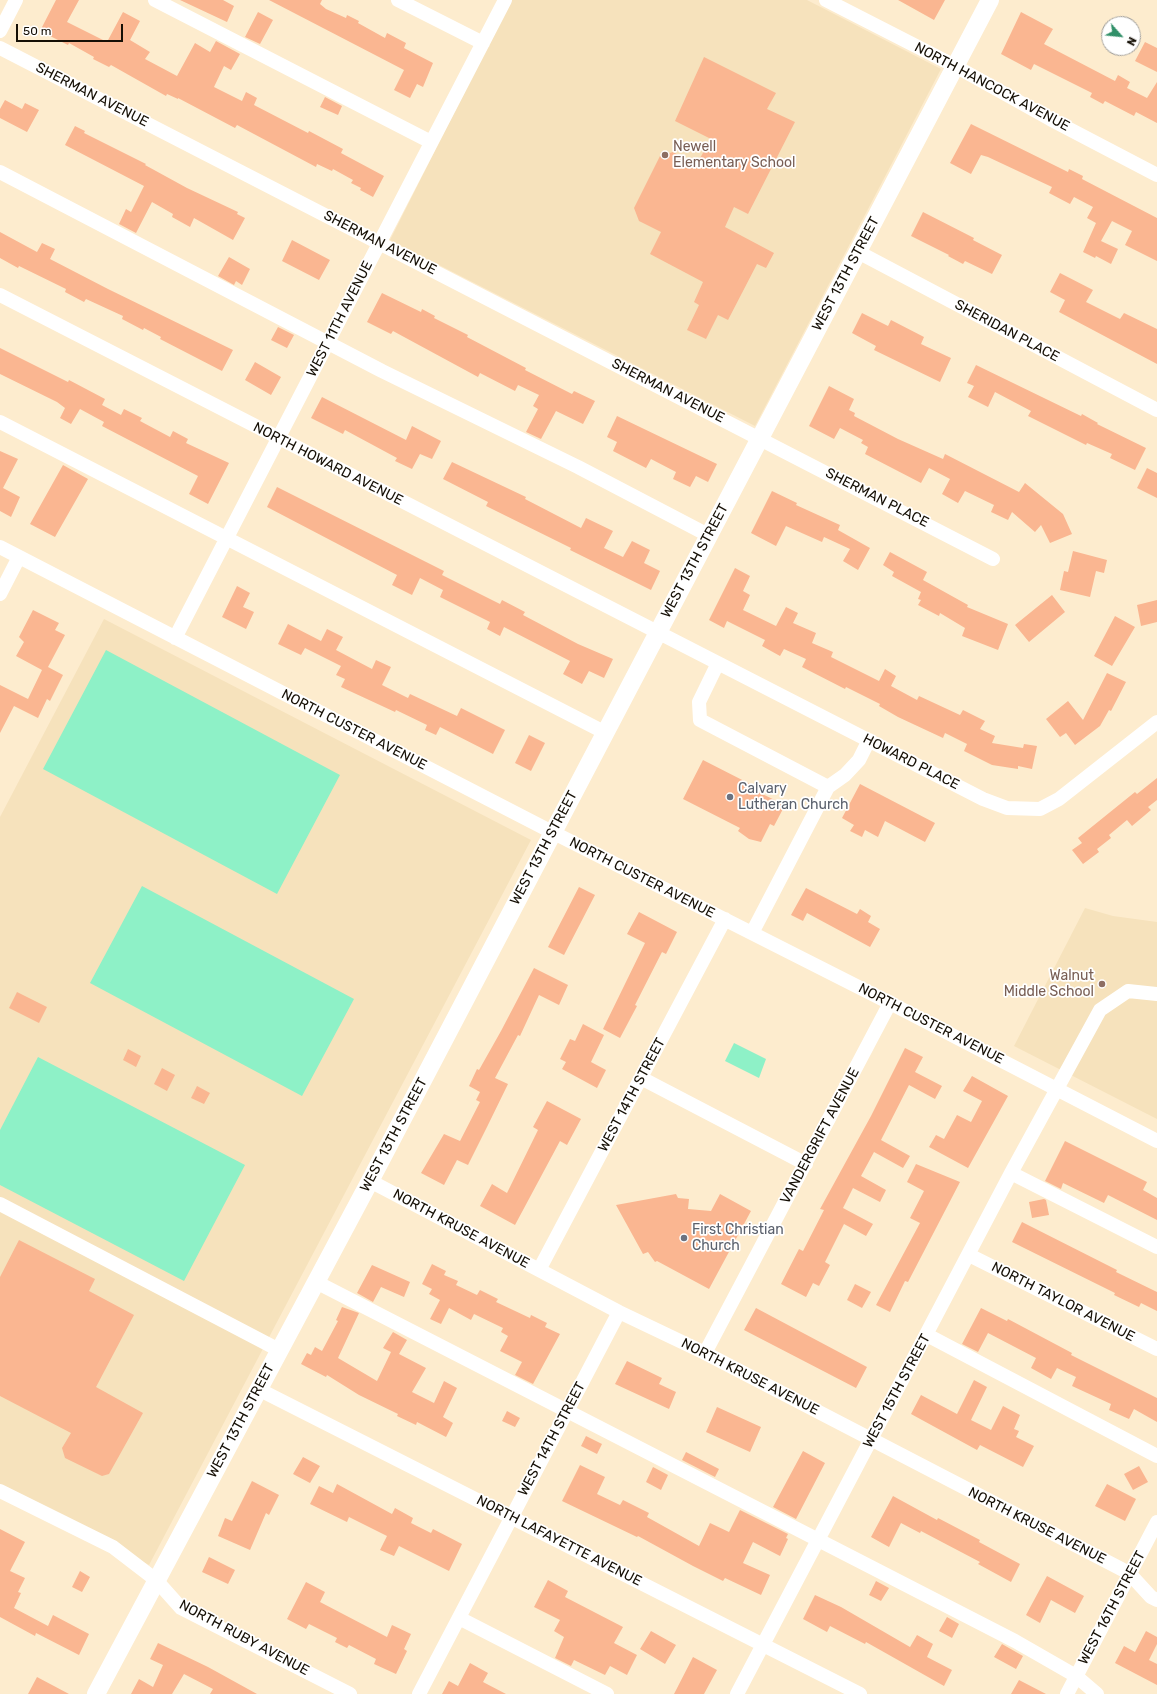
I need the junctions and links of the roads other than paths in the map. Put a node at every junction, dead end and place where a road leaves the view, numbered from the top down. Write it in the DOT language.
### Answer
graph roads {
  1 [pos="16,0"];
  2 [pos="155,0"];
  3 [pos="398,0"];
  4 [pos="505,0"];
  5 [pos="826,0"];
  6 [pos="990,0"];
  7 [pos="0,31"];
  8 [pos="483,43"];
  9 [pos="0,48"];
  10 [pos="955,66"];
  11 [pos="431,142"];
  12 [pos="0,172"];
  13 [pos="1157,175"];
  14 [pos="380,242"];
  15 [pos="858,252"];
  16 [pos="0,295"];
  17 [pos="328,342"];
  18 [pos="1157,410"];
  19 [pos="0,422"];
  20 [pos="278,438"];
  21 [pos="760,438"];
  22 [pos="708,535"];
  23 [pos="226,538"];
  24 [pos="0,548"];
  25 [pos="19,557"];
  26 [pos="994,559"];
  27 [pos="0,594"];
  28 [pos="657,632"];
  29 [pos="175,638"];
  30 [pos="718,663"];
  31 [pos="1157,722"];
  32 [pos="604,732"];
  33 [pos="869,740"];
  34 [pos="828,787"];
  35 [pos="552,832"];
  36 [pos="725,919"];
  37 [pos="752,933"];
  38 [pos="1157,994"];
  39 [pos="890,1003"];
  40 [pos="641,1078"];
  41 [pos="1057,1089"];
  42 [pos="1157,1141"];
  43 [pos="806,1164"];
  44 [pos="1011,1173"];
  45 [pos="370,1181"];
  46 [pos="0,1204"];
  47 [pos="1157,1247"];
  48 [pos="969,1255"];
  49 [pos="539,1270"];
  50 [pos="316,1282"];
  51 [pos="619,1312"];
  52 [pos="927,1334"];
  53 [pos="1157,1349"];
  54 [pos="279,1350"];
  55 [pos="705,1353"];
  56 [pos="258,1389"];
  57 [pos="567,1410"];
  58 [pos="871,1440"];
  59 [pos="1157,1456"];
  60 [pos="0,1491"];
  61 [pos="512,1517"];
  62 [pos="1157,1522"];
  63 [pos="818,1540"];
  64 [pos="1129,1573"];
  65 [pos="156,1580"];
  66 [pos="1157,1600"];
  67 [pos="459,1618"];
  68 [pos="763,1645"];
  69 [pos="1076,1676"];
  70 [pos="96,1694"];
  71 [pos="350,1694"];
  72 [pos="419,1694"];
  73 [pos="607,1694"];
  74 [pos="737,1694"];
  75 [pos="860,1694"];
  76 [pos="1067,1694"];
  77 [pos="1097,1694"];
  1 -- 7 [label="street"];
  2 -- 11 [label="street"];
  3 -- 8 [label="street"];
  4 -- 8 [label="street, WEST 11TH AVENUE"];
  5 -- 10 [label="street, NORTH HANCOCK AVENUE"];
  6 -- 10 [label="main road, WEST 13TH STREET"];
  8 -- 11 [label="street, WEST 11TH AVENUE"];
  9 -- 14 [label="street, SHERMAN AVENUE"];
  10 -- 13 [label="street, NORTH HANCOCK AVENUE"];
  10 -- 15 [label="main road, WEST 13TH STREET"];
  11 -- 14 [label="street, WEST 11TH AVENUE"];
  12 -- 17 [label="street"];
  14 -- 17 [label="street, WEST 11TH AVENUE"];
  14 -- 21 [label="street, SHERMAN AVENUE"];
  15 -- 18 [label="street, SHERIDAN PLACE"];
  15 -- 21 [label="main road, WEST 13TH STREET"];
  16 -- 20 [label="street, NORTH HOWARD AVENUE"];
  17 -- 20 [label="street, WEST 11TH AVENUE"];
  17 -- 22 [label="street"];
  19 -- 23 [label="street"];
  20 -- 23 [label="street, WEST 11TH AVENUE"];
  20 -- 28 [label="street, NORTH HOWARD AVENUE"];
  21 -- 22 [label="main road, WEST 13TH STREET"];
  21 -- 26 [label="street, SHERMAN PLACE"];
  22 -- 28 [label="main road, WEST 13TH STREET"];
  23 -- 29 [label="street, WEST 11TH AVENUE"];
  23 -- 32 [label="street"];
  24 -- 25 [label="street, NORTH CUSTER AVENUE"];
  25 -- 27 [label="street"];
  25 -- 29 [label="street, NORTH CUSTER AVENUE"];
  28 -- 30 [label="street, HOWARD PLACE"];
  28 -- 32 [label="main road, WEST 13TH STREET"];
  29 -- 35 [label="street, NORTH CUSTER AVENUE"];
  30 -- 33 [label="street, HOWARD PLACE"];
  30 -- 34 [label="street"];
  31 -- 33 [label="street, HOWARD PLACE"];
  32 -- 35 [label="main road, WEST 13TH STREET"];
  33 -- 34 [label="street"];
  34 -- 37 [label="street"];
  35 -- 36 [label="street, NORTH CUSTER AVENUE"];
  35 -- 45 [label="main road, WEST 13TH STREET"];
  36 -- 37 [label="street, NORTH CUSTER AVENUE"];
  36 -- 40 [label="street, WEST 14TH STREET"];
  37 -- 39 [label="street, NORTH CUSTER AVENUE"];
  38 -- 41 [label="street, WEST 15TH STREET"];
  39 -- 41 [label="street, NORTH CUSTER AVENUE"];
  39 -- 43 [label="street, VANDERGRIFT AVENUE"];
  40 -- 43 [label="street"];
  40 -- 49 [label="street, WEST 14TH STREET"];
  41 -- 42 [label="street, NORTH CUSTER AVENUE"];
  41 -- 44 [label="street, WEST 15TH STREET"];
  43 -- 55 [label="street, VANDERGRIFT AVENUE"];
  44 -- 47 [label="street"];
  44 -- 48 [label="street, WEST 15TH STREET"];
  45 -- 49 [label="street, NORTH KRUSE AVENUE"];
  45 -- 50 [label="main road, WEST 13TH STREET"];
  46 -- 54 [label="street"];
  48 -- 52 [label="street, WEST 15TH STREET"];
  48 -- 53 [label="street, NORTH TAYLOR AVENUE"];
  49 -- 51 [label="street, NORTH KRUSE AVENUE"];
  50 -- 54 [label="main road, WEST 13TH STREET"];
  50 -- 57 [label="street"];
  51 -- 55 [label="street, NORTH KRUSE AVENUE"];
  51 -- 57 [label="street, WEST 14TH STREET"];
  52 -- 58 [label="street, WEST 15TH STREET"];
  52 -- 59 [label="street"];
  54 -- 56 [label="main road, WEST 13TH STREET"];
  55 -- 58 [label="street, NORTH KRUSE AVENUE"];
  56 -- 61 [label="street, NORTH LAFAYETTE AVENUE"];
  56 -- 65 [label="main road, WEST 13TH STREET"];
  57 -- 61 [label="street, WEST 14TH STREET"];
  57 -- 63 [label="street"];
  58 -- 63 [label="street, WEST 15TH STREET"];
  58 -- 64 [label="street, NORTH KRUSE AVENUE"];
  60 -- 65 [label="street, NORTH RUBY AVENUE"];
  61 -- 67 [label="street, WEST 14TH STREET"];
  61 -- 68 [label="street, NORTH LAFAYETTE AVENUE"];
  62 -- 64 [label="street, WEST 16TH STREET"];
  63 -- 68 [label="street, WEST 15TH STREET"];
  63 -- 69 [label="street"];
  64 -- 66 [label="street"];
  64 -- 69 [label="street, WEST 16TH STREET"];
  65 -- 70 [label="main road, WEST 13TH STREET"];
  65 -- 71 [label="street, NORTH RUBY AVENUE"];
  67 -- 72 [label="street, WEST 14TH STREET"];
  67 -- 73 [label="street"];
  68 -- 74 [label="street, WEST 15TH STREET"];
  68 -- 75 [label="street, NORTH LAFAYETTE AVENUE"];
  69 -- 76 [label="street, WEST 16TH STREET"];
  69 -- 77 [label="street"];
}
